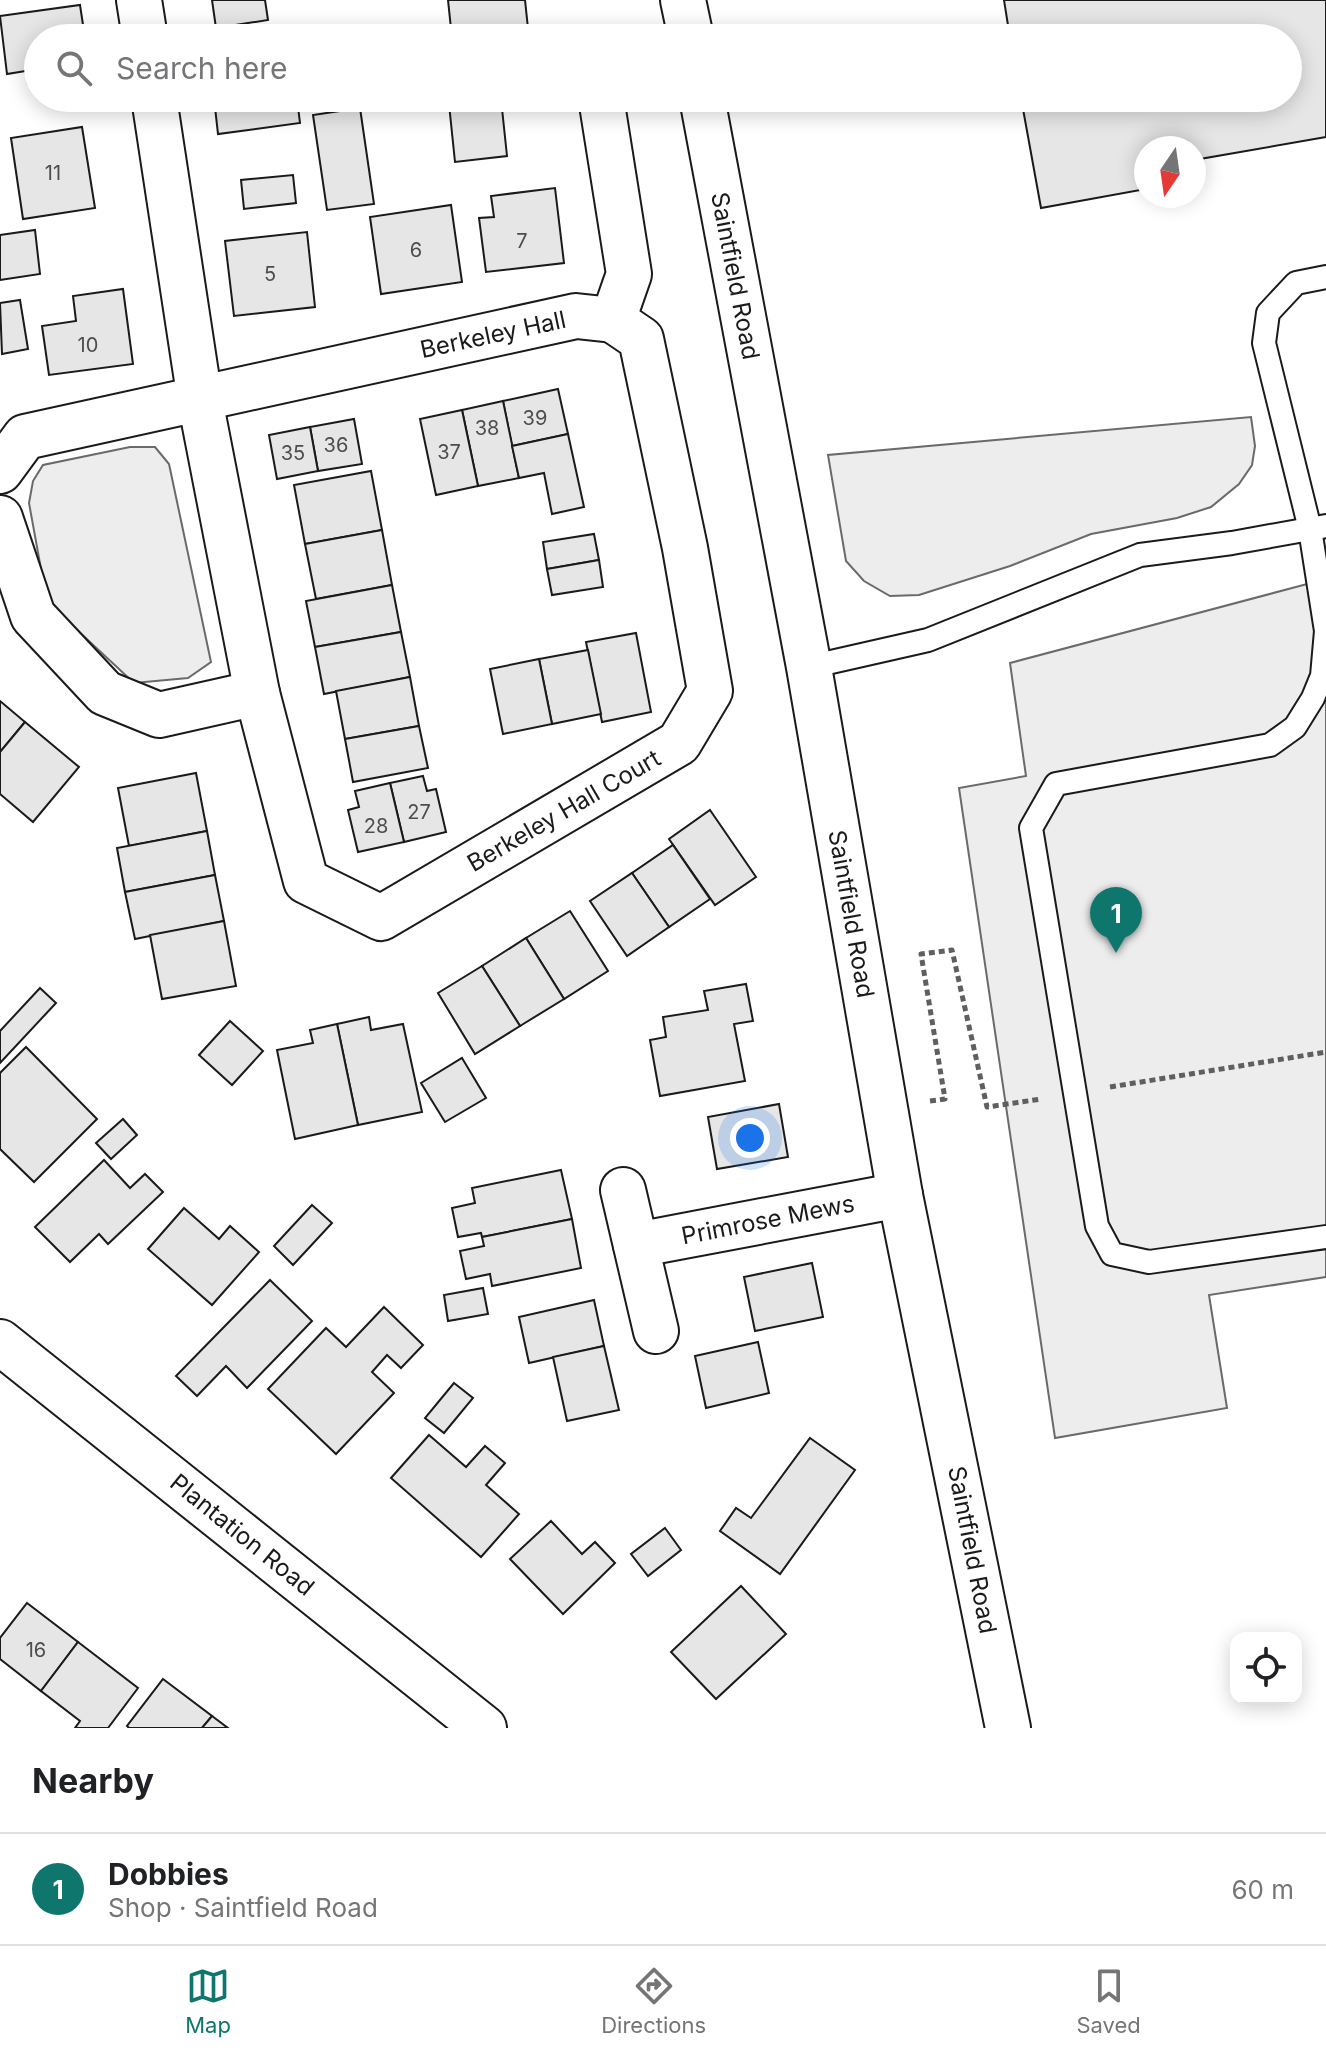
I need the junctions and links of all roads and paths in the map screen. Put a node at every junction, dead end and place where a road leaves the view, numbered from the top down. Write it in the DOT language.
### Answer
graph roads {
  1 [pos="139,0"];
  2 [pos="683,0"];
  3 [pos="143,24"];
  4 [pos="688,24"];
  5 [pos="156,112"];
  6 [pos="603,112"];
  7 [pos="705,112"];
  8 [pos="1326,277"];
  9 [pos="613,320"];
  10 [pos="200,400"];
  11 [pos="0,471"];
  12 [pos="0,518"];
  13 [pos="1318,528"];
  14 [pos="809,667"];
  15 [pos="1324,677"];
  16 [pos="257,693"];
  17 [pos="1326,1052"];
  18 [pos="1075,1093"];
  19 [pos="884,1106"];
  20 [pos="623,1190"];
  21 [pos="900,1195"];
  22 [pos="1326,1237"];
  23 [pos="636,1245"];
  24 [pos="656,1331"];
  25 [pos="0,1342"];
  26 [pos="484,1728"];
  27 [pos="1008,1728"];
  1 -- 3 [label="street"];
  2 -- 4 [label="street"];
  5 -- 10 [label="street"];
  6 -- 9 [label="street"];
  7 -- 14 [label="street, Saintfield Road"];
  8 -- 13 [label="lane"];
  9 -- 10 [label="street, Berkeley Hall"];
  9 -- 16 [label="street, Berkeley Hall Court"];
  10 -- 11 [label="street, Berkeley Hall"];
  10 -- 16 [label="street, Berkeley Hall Court"];
  12 -- 16 [label="street"];
  13 -- 14 [label="lane"];
  13 -- 15 [label="lane"];
  14 -- 19 [label="street, Saintfield Road"];
  15 -- 18 [label="lane"];
  17 -- 18 [label="path"];
  18 -- 19 [label="path"];
  18 -- 22 [label="lane"];
  19 -- 21 [label="street, Saintfield Road"];
  20 -- 23 [label="street"];
  21 -- 23 [label="street, Primrose Mews"];
  21 -- 27 [label="street, Saintfield Road"];
  23 -- 24 [label="street"];
  25 -- 26 [label="street, Plantation Road"];
}
